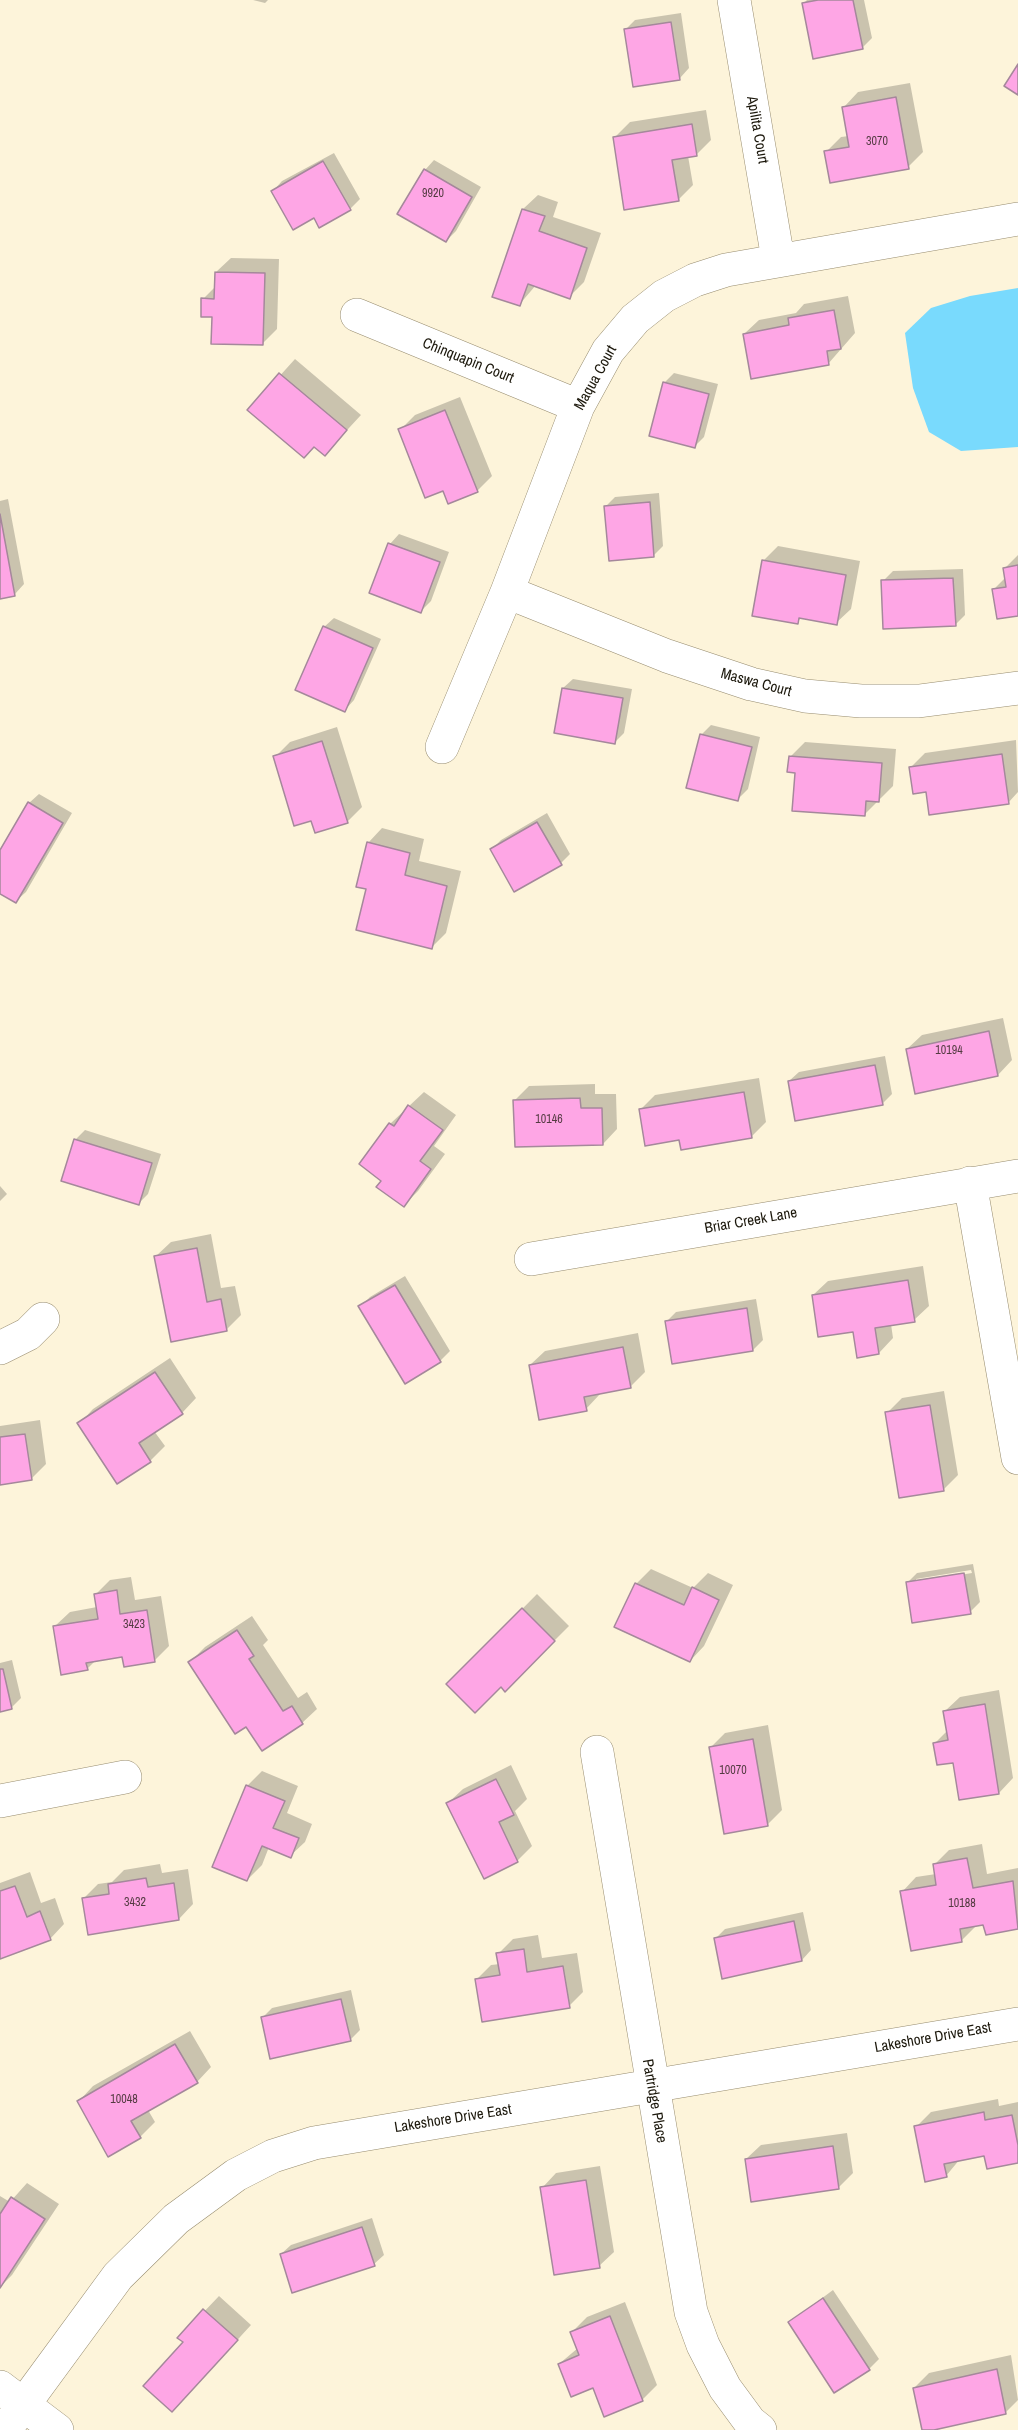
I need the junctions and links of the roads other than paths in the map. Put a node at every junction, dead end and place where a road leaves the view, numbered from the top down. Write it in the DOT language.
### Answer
graph roads {
  1 [pos="734,0"];
  2 [pos="1018,219"];
  3 [pos="778,259"];
  4 [pos="357,315"];
  5 [pos="579,406"];
  6 [pos="507,592"];
  7 [pos="1018,688"];
  8 [pos="442,747"];
  9 [pos="1018,1176"];
  10 [pos="970,1183"];
  11 [pos="531,1259"];
  12 [pos="43,1319"];
  13 [pos="0,1348"];
  14 [pos="1018,1458"];
  15 [pos="597,1752"];
  16 [pos="125,1778"];
  17 [pos="0,1801"];
  18 [pos="1018,2024"];
  19 [pos="651,2086"];
  20 [pos="12,2396"];
  21 [pos="5,2430"];
  22 [pos="57,2430"];
  23 [pos="760,2430"];
  1 -- 3 [label="street, Apilita Court"];
  2 -- 3 [label="street, Maqua Court"];
  3 -- 5 [label="street, Maqua Court"];
  4 -- 5 [label="street, Chinquapin Court"];
  5 -- 6 [label="street, Maqua Court"];
  6 -- 7 [label="street, Maswa Court"];
  6 -- 8 [label="street, Maqua Court"];
  9 -- 10 [label="street, Briar Creek Lane"];
  10 -- 11 [label="street, Briar Creek Lane"];
  10 -- 14 [label="street"];
  12 -- 13 [label="street"];
  15 -- 19 [label="street, Partridge Place"];
  16 -- 17 [label="street"];
  18 -- 19 [label="street, Lakeshore Drive East"];
  19 -- 20 [label="street, Lakeshore Drive East"];
  19 -- 23 [label="street, Partridge Place"];
  20 -- 21 [label="street, Lakeshore Drive East"];
  20 -- 22 [label="street"];
}
